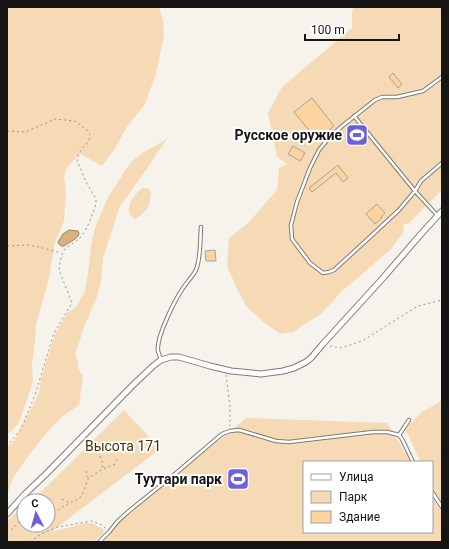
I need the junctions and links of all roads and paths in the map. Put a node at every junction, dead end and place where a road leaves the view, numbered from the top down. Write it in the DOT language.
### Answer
graph roads {
  1 [pos="442,77"];
  2 [pos="354,116"];
  3 [pos="7,131"];
  4 [pos="442,163"];
  5 [pos="415,191"];
  6 [pos="442,211"];
  7 [pos="437,216"];
  8 [pos="201,226"];
  9 [pos="7,246"];
  10 [pos="62,254"];
  11 [pos="442,300"];
  12 [pos="322,345"];
  13 [pos="161,360"];
  14 [pos="225,369"];
  15 [pos="409,420"];
  16 [pos="230,431"];
  17 [pos="399,436"];
  18 [pos="7,446"];
  19 [pos="100,456"];
  20 [pos="118,457"];
  21 [pos="413,461"];
  22 [pos="102,469"];
  23 [pos="86,471"];
  24 [pos="87,481"];
  25 [pos="433,494"];
  26 [pos="62,499"];
  27 [pos="69,503"];
  28 [pos="442,507"];
  29 [pos="56,510"];
  30 [pos="7,514"];
  31 [pos="16,525"];
  32 [pos="11,530"];
  33 [pos="109,532"];
  34 [pos="30,542"];
  35 [pos="99,542"];
  1 -- 2 [label="lane"];
  2 -- 5 [label="lane"];
  2 -- 5 [label="lane"];
  3 -- 10 [label="path"];
  4 -- 5 [label="lane"];
  5 -- 7 [label="lane"];
  6 -- 7 [label="street"];
  7 -- 12 [label="street"];
  8 -- 13 [label="lane"];
  9 -- 10 [label="path"];
  10 -- 18 [label="path"];
  11 -- 12 [label="path"];
  12 -- 14 [label="street"];
  13 -- 14 [label="street"];
  13 -- 30 [label="street"];
  14 -- 16 [label="path"];
  15 -- 17 [label="lane"];
  16 -- 17 [label="lane"];
  16 -- 33 [label="lane"];
  17 -- 21 [label="lane"];
  19 -- 22 [label="path"];
  20 -- 22 [label="path"];
  22 -- 24 [label="path"];
  23 -- 24 [label="path"];
  24 -- 27 [label="path"];
  25 -- 28 [label="lane"];
  26 -- 27 [label="path"];
  27 -- 29 [label="path"];
  31 -- 32 [label="path"];
  33 -- 34 [label="path"];
  33 -- 35 [label="lane"];
}
